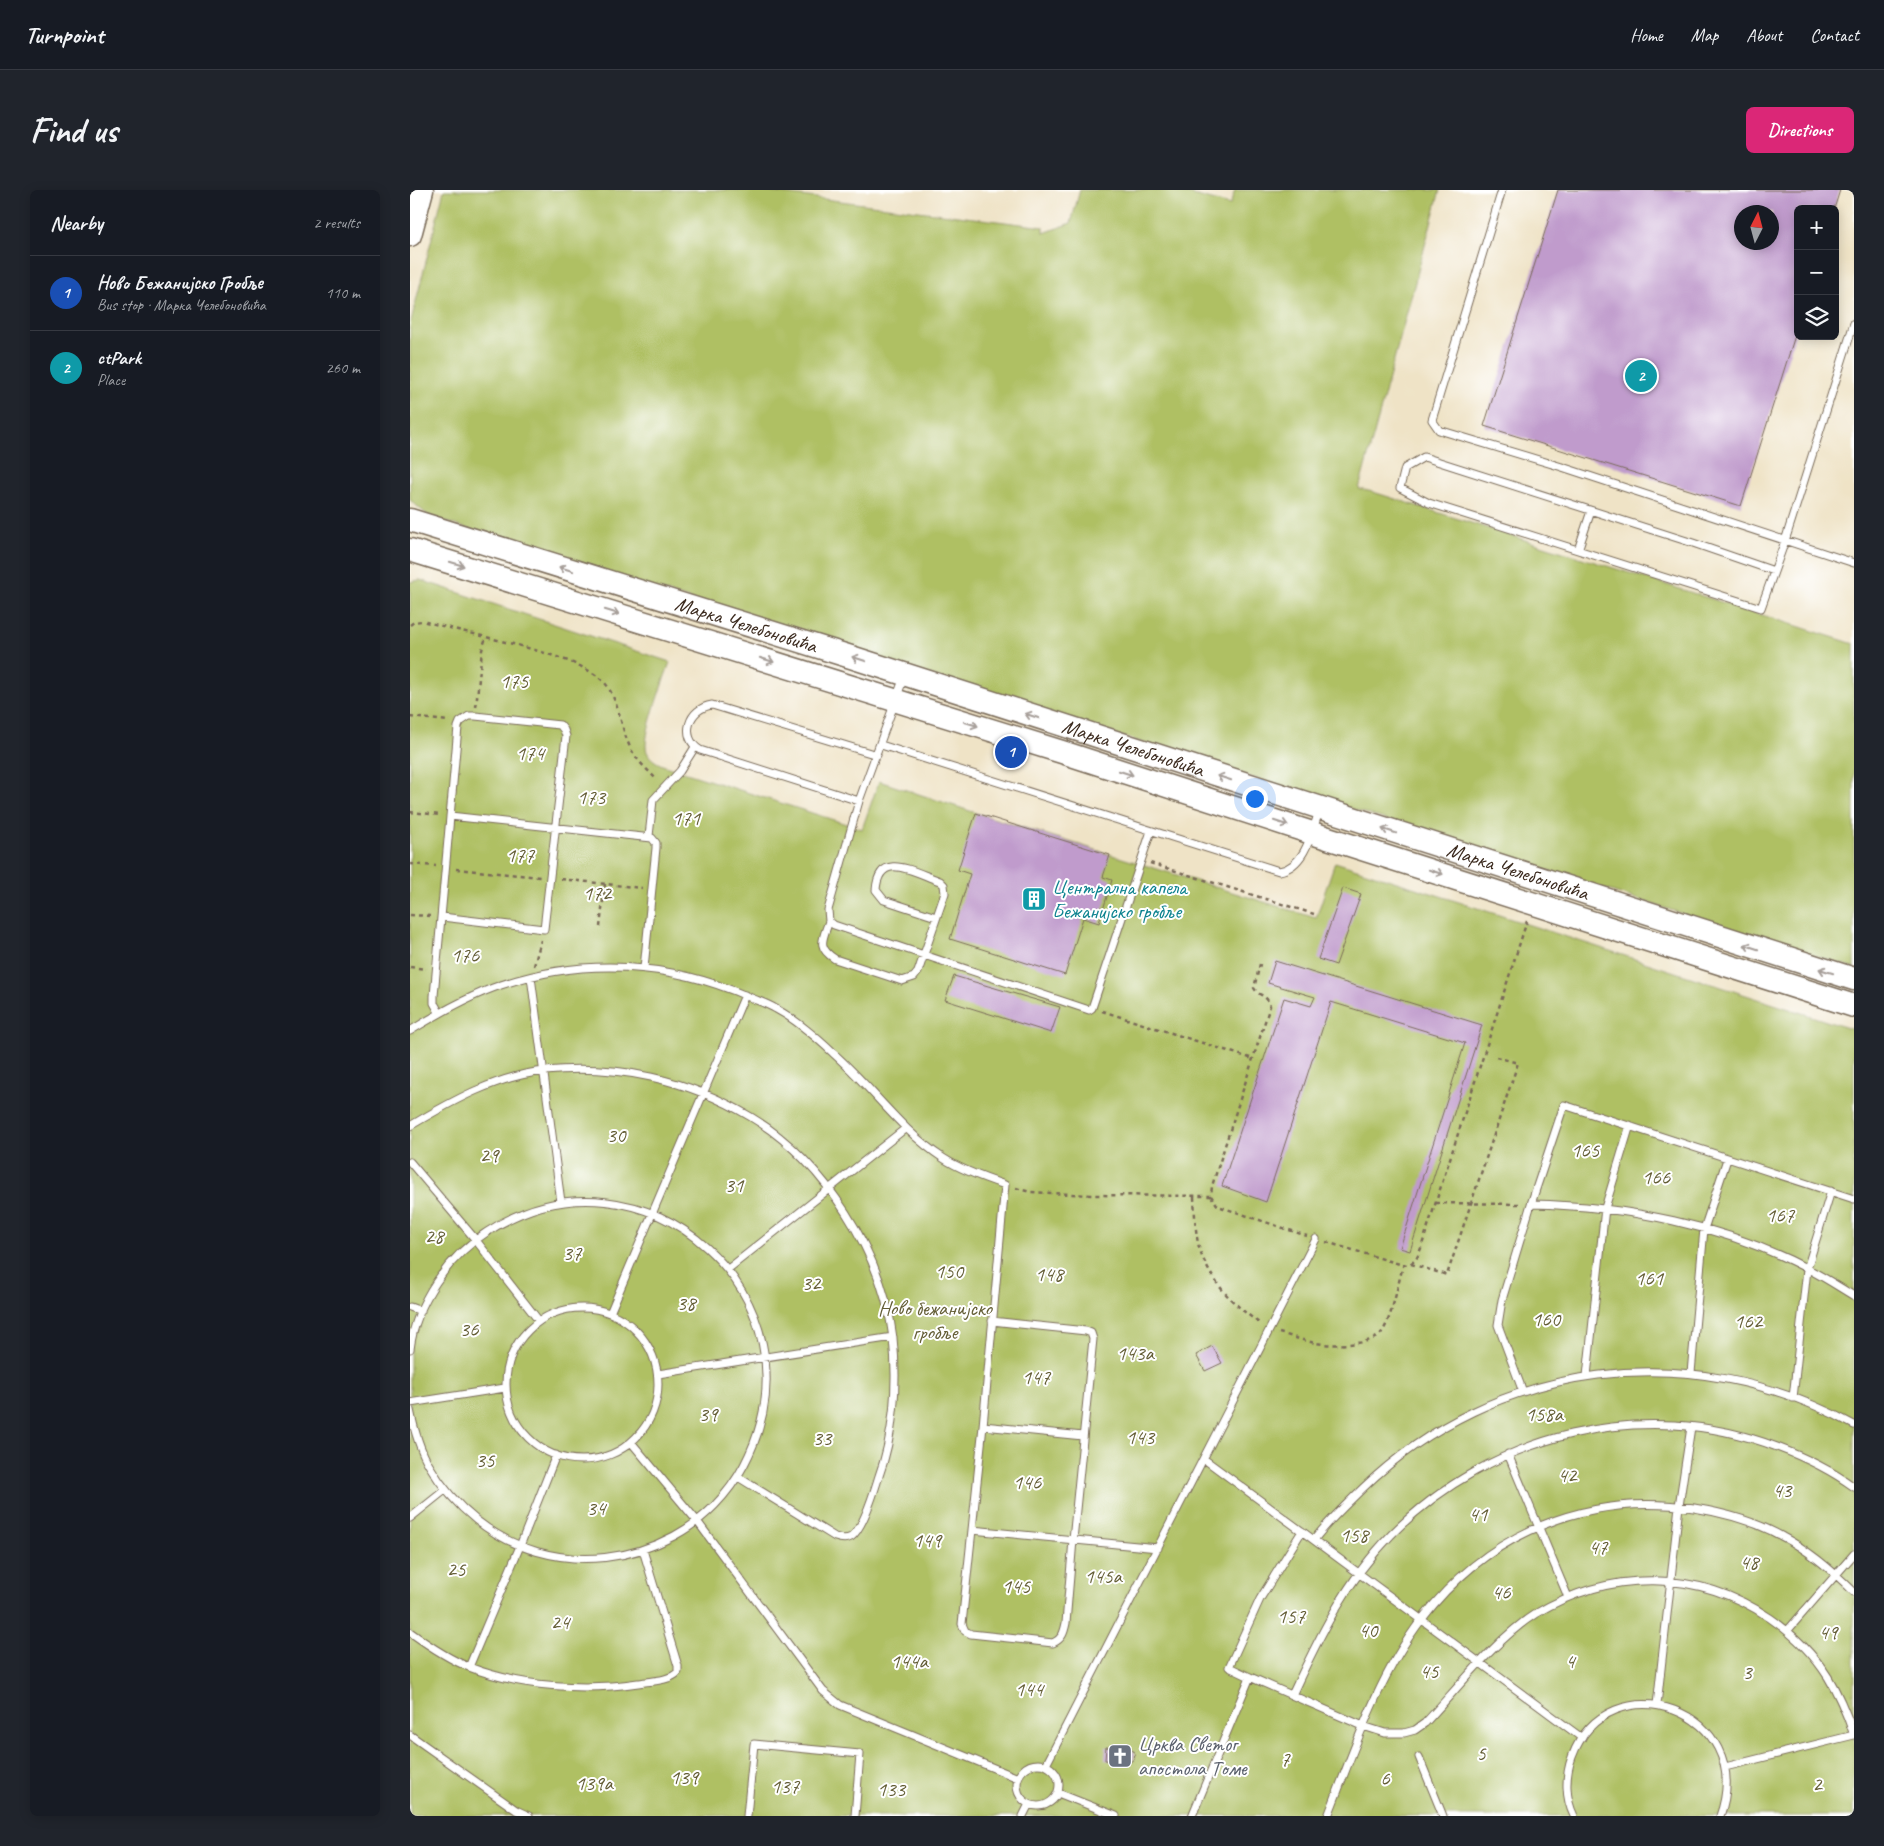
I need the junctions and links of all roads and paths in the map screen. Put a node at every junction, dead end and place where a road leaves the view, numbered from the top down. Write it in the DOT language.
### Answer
graph roads {
  1 [pos="422,190"];
  2 [pos="1502,190"];
  3 [pos="410,235"];
  4 [pos="1854,323"];
  5 [pos="1591,510"];
  6 [pos="415,520"];
  7 [pos="1785,541"];
  8 [pos="410,550"];
  9 [pos="1578,550"];
  10 [pos="1854,563"];
  11 [pos="1774,571"];
  12 [pos="410,625"];
  13 [pos="486,637"];
  14 [pos="905,675"];
  15 [pos="896,700"];
  16 [pos="475,716"];
  17 [pos="410,717"];
  18 [pos="460,722"];
  19 [pos="881,745"];
  20 [pos="695,746"];
  21 [pos="877,755"];
  22 [pos="665,788"];
  23 [pos="859,801"];
  24 [pos="1320,808"];
  25 [pos="410,812"];
  26 [pos="450,816"];
  27 [pos="555,827"];
  28 [pos="1151,832"];
  29 [pos="1312,834"];
  30 [pos="648,836"];
  31 [pos="1142,860"];
  32 [pos="410,864"];
  33 [pos="446,868"];
  34 [pos="550,878"];
  35 [pos="605,884"];
  36 [pos="652,889"];
  37 [pos="1314,914"];
  38 [pos="410,915"];
  39 [pos="442,917"];
  40 [pos="936,918"];
  41 [pos="1527,919"];
  42 [pos="830,921"];
  43 [pos="600,928"];
  44 [pos="544,929"];
  45 [pos="924,955"];
  46 [pos="1798,962"];
  47 [pos="1260,964"];
  48 [pos="410,967"];
  49 [pos="644,968"];
  50 [pos="437,970"];
  51 [pos="531,977"];
  52 [pos="1854,979"];
  53 [pos="1790,985"];
  54 [pos="745,995"];
  55 [pos="1854,1006"];
  56 [pos="1092,1008"];
  57 [pos="440,1012"];
  58 [pos="410,1031"];
  59 [pos="1496,1057"];
  60 [pos="1253,1059"];
  61 [pos="543,1071"];
  62 [pos="704,1092"];
  63 [pos="410,1126"];
  64 [pos="1630,1126"];
  65 [pos="906,1128"];
  66 [pos="1727,1159"];
  67 [pos="410,1162"];
  68 [pos="1005,1185"];
  69 [pos="828,1188"];
  70 [pos="1831,1191"];
  71 [pos="1211,1196"];
  72 [pos="1854,1199"];
  73 [pos="561,1202"];
  74 [pos="1435,1203"];
  75 [pos="1471,1204"];
  76 [pos="1531,1204"];
  77 [pos="1605,1208"];
  78 [pos="653,1213"];
  79 [pos="1704,1229"];
  80 [pos="475,1239"];
  81 [pos="1316,1239"];
  82 [pos="1411,1264"];
  83 [pos="728,1269"];
  84 [pos="1807,1269"];
  85 [pos="1854,1296"];
  86 [pos="410,1307"];
  87 [pos="421,1311"];
  88 [pos="610,1313"];
  89 [pos="539,1320"];
  90 [pos="992,1321"];
  91 [pos="892,1337"];
  92 [pos="410,1349"];
  93 [pos="765,1357"];
  94 [pos="658,1374"];
  95 [pos="1691,1374"];
  96 [pos="1587,1376"];
  97 [pos="506,1388"];
  98 [pos="1523,1392"];
  99 [pos="1793,1398"];
  100 [pos="410,1403"];
  101 [pos="410,1410"];
  102 [pos="1854,1425"];
  103 [pos="983,1426"];
  104 [pos="1691,1427"];
  105 [pos="1083,1436"];
  106 [pos="630,1442"];
  107 [pos="1508,1454"];
  108 [pos="556,1455"];
  109 [pos="1204,1459"];
  110 [pos="738,1477"];
  111 [pos="1854,1487"];
  112 [pos="445,1490"];
  113 [pos="1679,1506"];
  114 [pos="410,1518"];
  115 [pos="698,1521"];
  116 [pos="1538,1526"];
  117 [pos="972,1530"];
  118 [pos="1302,1531"];
  119 [pos="1073,1540"];
  120 [pos="1314,1540"];
  121 [pos="520,1546"];
  122 [pos="1158,1548"];
  123 [pos="642,1550"];
  124 [pos="1854,1554"];
  125 [pos="1358,1573"];
  126 [pos="1836,1575"];
  127 [pos="1672,1581"];
  128 [pos="1854,1592"];
  129 [pos="1568,1597"];
  130 [pos="1421,1620"];
  131 [pos="1788,1630"];
  132 [pos="410,1632"];
  133 [pos="1481,1663"];
  134 [pos="469,1667"];
  135 [pos="1250,1677"];
  136 [pos="1292,1695"];
  137 [pos="1657,1705"];
  138 [pos="1363,1726"];
  139 [pos="410,1735"];
  140 [pos="1854,1736"];
  141 [pos="1582,1738"];
  142 [pos="1419,1757"];
  143 [pos="1046,1765"];
  144 [pos="1725,1767"];
  145 [pos="1018,1778"];
  146 [pos="1058,1793"];
  147 [pos="1029,1804"];
  148 [pos="528,1816"];
  149 [pos="747,1816"];
  150 [pos="855,1816"];
  151 [pos="1023,1816"];
  152 [pos="1116,1816"];
  153 [pos="1192,1816"];
  154 [pos="1328,1816"];
  155 [pos="1443,1816"];
  156 [pos="1574,1816"];
  157 [pos="1720,1816"];
  1 -- 3 [label="main road"];
  2 -- 7 [label="lane"];
  4 -- 7 [label="lane"];
  5 -- 9 [label="lane"];
  5 -- 9 [label="lane"];
  5 -- 11 [label="lane"];
  14 -- 6 [label="main road, Марка Челебоновића, one-way"];
  7 -- 10 [label="lane"];
  7 -- 11 [label="lane"];
  8 -- 15 [label="main road, Марка Челебоновића, one-way"];
  9 -- 11 [label="lane"];
  12 -- 13 [label="path"];
  13 -- 16 [label="path"];
  13 -- 22 [label="path"];
  14 -- 15 [label="lane"];
  24 -- 14 [label="main road, Марка Челебоновића, one-way"];
  15 -- 19 [label="lane"];
  15 -- 29 [label="main road, Марка Челебоновића, one-way"];
  16 -- 18 [label="lane"];
  16 -- 27 [label="lane"];
  17 -- 18 [label="path"];
  18 -- 26 [label="lane"];
  19 -- 21 [label="lane"];
  19 -- 28 [label="lane"];
  20 -- 21 [label="lane"];
  20 -- 22 [label="lane"];
  20 -- 23 [label="lane"];
  21 -- 23 [label="lane"];
  22 -- 30 [label="lane"];
  23 -- 42 [label="lane"];
  24 -- 29 [label="lane"];
  46 -- 24 [label="main road, Марка Челебоновића, one-way"];
  25 -- 26 [label="path"];
  26 -- 27 [label="lane"];
  26 -- 33 [label="lane"];
  27 -- 30 [label="lane"];
  27 -- 34 [label="lane"];
  28 -- 29 [label="lane"];
  28 -- 31 [label="lane"];
  29 -- 53 [label="main road, Марка Челебоновића, one-way"];
  30 -- 36 [label="lane"];
  31 -- 37 [label="path"];
  31 -- 56 [label="lane"];
  32 -- 33 [label="path"];
  33 -- 34 [label="path"];
  33 -- 39 [label="lane"];
  34 -- 35 [label="path"];
  34 -- 44 [label="lane"];
  35 -- 36 [label="path"];
  35 -- 43 [label="path"];
  36 -- 49 [label="lane"];
  38 -- 39 [label="path"];
  39 -- 44 [label="lane"];
  39 -- 50 [label="lane"];
  40 -- 40 [label="lane"];
  40 -- 45 [label="lane"];
  41 -- 74 [label="path"];
  42 -- 45 [label="lane"];
  42 -- 45 [label="lane"];
  44 -- 51 [label="path"];
  45 -- 56 [label="lane"];
  52 -- 46 [label="main road, Марка Челебоновића, one-way"];
  46 -- 53 [label="main road"];
  47 -- 60 [label="path"];
  48 -- 50 [label="path"];
  49 -- 51 [label="lane"];
  49 -- 54 [label="lane"];
  50 -- 57 [label="lane"];
  51 -- 57 [label="lane"];
  51 -- 61 [label="lane"];
  53 -- 55 [label="main road, Марка Челебоновића"];
  54 -- 62 [label="lane"];
  54 -- 65 [label="lane"];
  56 -- 60 [label="path"];
  57 -- 58 [label="lane"];
  59 -- 75 [label="path"];
  60 -- 71 [label="path"];
  61 -- 62 [label="lane"];
  61 -- 63 [label="lane"];
  61 -- 73 [label="lane"];
  62 -- 69 [label="lane"];
  62 -- 78 [label="lane"];
  64 -- 66 [label="lane"];
  64 -- 76 [label="lane"];
  64 -- 77 [label="lane"];
  65 -- 68 [label="lane"];
  65 -- 69 [label="lane"];
  66 -- 70 [label="lane"];
  66 -- 79 [label="lane"];
  67 -- 80 [label="lane"];
  68 -- 71 [label="path"];
  68 -- 90 [label="lane"];
  69 -- 83 [label="lane"];
  69 -- 91 [label="lane"];
  70 -- 72 [label="lane"];
  70 -- 84 [label="lane"];
  71 -- 81 [label="path"];
  73 -- 78 [label="lane"];
  73 -- 80 [label="lane"];
  74 -- 75 [label="path"];
  74 -- 82 [label="path"];
  75 -- 76 [label="path"];
  75 -- 82 [label="path"];
  76 -- 77 [label="lane"];
  76 -- 98 [label="lane"];
  77 -- 79 [label="lane"];
  77 -- 96 [label="lane"];
  78 -- 83 [label="lane"];
  78 -- 88 [label="lane"];
  79 -- 84 [label="lane"];
  79 -- 95 [label="lane"];
  80 -- 87 [label="lane"];
  80 -- 89 [label="lane"];
  81 -- 82 [label="path"];
  81 -- 109 [label="lane"];
  83 -- 93 [label="lane"];
  84 -- 85 [label="lane"];
  84 -- 99 [label="lane"];
  86 -- 87 [label="lane"];
  87 -- 92 [label="lane"];
  88 -- 89 [label="lane"];
  88 -- 94 [label="lane"];
  89 -- 97 [label="lane"];
  90 -- 103 [label="lane"];
  90 -- 105 [label="lane"];
  91 -- 93 [label="lane"];
  91 -- 110 [label="lane"];
  93 -- 94 [label="lane"];
  93 -- 110 [label="lane"];
  94 -- 106 [label="lane"];
  95 -- 96 [label="lane"];
  95 -- 99 [label="lane"];
  96 -- 98 [label="lane"];
  97 -- 100 [label="lane"];
  97 -- 108 [label="lane"];
  98 -- 120 [label="lane"];
  99 -- 102 [label="lane"];
  101 -- 112 [label="lane"];
  103 -- 105 [label="lane"];
  103 -- 117 [label="lane"];
  104 -- 107 [label="lane"];
  104 -- 111 [label="lane"];
  104 -- 113 [label="lane"];
  105 -- 119 [label="lane"];
  106 -- 108 [label="lane"];
  106 -- 115 [label="lane"];
  107 -- 116 [label="lane"];
  107 -- 125 [label="lane"];
  108 -- 121 [label="lane"];
  109 -- 118 [label="lane"];
  109 -- 122 [label="lane"];
  110 -- 115 [label="lane"];
  112 -- 114 [label="lane"];
  112 -- 121 [label="lane"];
  113 -- 116 [label="lane"];
  113 -- 126 [label="lane"];
  113 -- 127 [label="lane"];
  115 -- 123 [label="lane"];
  115 -- 145 [label="lane"];
  116 -- 129 [label="lane"];
  116 -- 130 [label="lane"];
  117 -- 119 [label="lane"];
  117 -- 119 [label="lane"];
  118 -- 120 [label="lane"];
  118 -- 135 [label="lane"];
  119 -- 122 [label="lane"];
  120 -- 125 [label="lane"];
  121 -- 123 [label="lane"];
  121 -- 134 [label="lane"];
  122 -- 143 [label="lane"];
  123 -- 134 [label="lane"];
  124 -- 126 [label="lane"];
  125 -- 130 [label="lane"];
  125 -- 136 [label="lane"];
  126 -- 128 [label="lane"];
  126 -- 131 [label="lane"];
  127 -- 129 [label="lane"];
  127 -- 131 [label="lane"];
  127 -- 137 [label="lane"];
  129 -- 133 [label="lane"];
  130 -- 133 [label="lane"];
  130 -- 138 [label="lane"];
  131 -- 140 [label="lane"];
  132 -- 134 [label="lane"];
  133 -- 138 [label="lane"];
  133 -- 141 [label="lane"];
  135 -- 136 [label="lane"];
  135 -- 153 [label="lane"];
  136 -- 138 [label="lane"];
  137 -- 141 [label="lane"];
  137 -- 144 [label="lane"];
  138 -- 154 [label="lane"];
  139 -- 148 [label="lane"];
  140 -- 144 [label="lane"];
  141 -- 156 [label="lane"];
  142 -- 155 [label="lane"];
  143 -- 145 [label="lane"];
  143 -- 146 [label="lane"];
  144 -- 157 [label="lane"];
  145 -- 147 [label="lane"];
  146 -- 147 [label="lane"];
  146 -- 152 [label="lane"];
  147 -- 151 [label="lane"];
  149 -- 150 [label="lane"];
}
